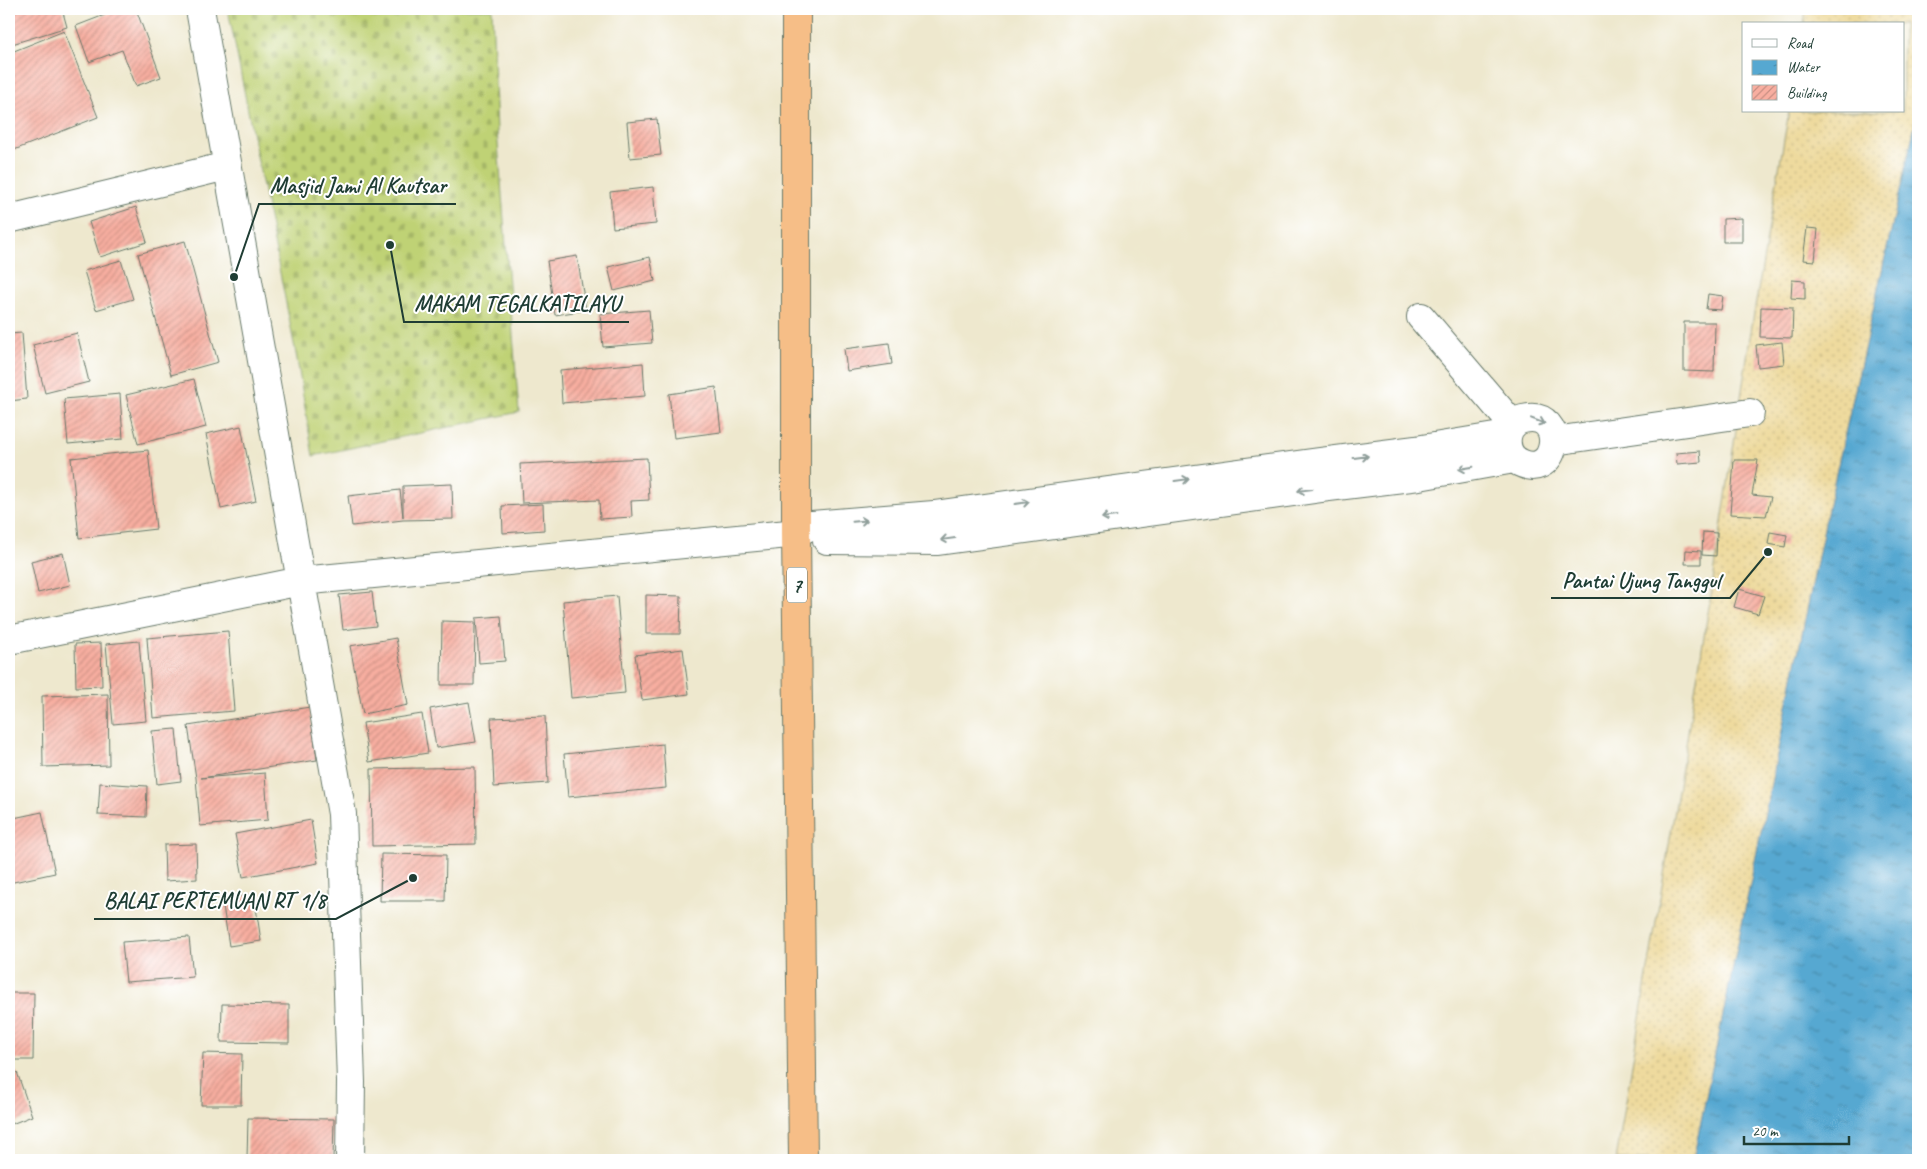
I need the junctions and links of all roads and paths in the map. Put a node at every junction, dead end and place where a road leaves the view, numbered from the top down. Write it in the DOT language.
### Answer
graph roads {
  1 [pos="200,9"];
  2 [pos="796,9"];
  3 [pos="227,166"];
  4 [pos="9,219"];
  5 [pos="1421,317"];
  6 [pos="1750,413"];
  7 [pos="1511,440"];
  8 [pos="1554,441"];
  9 [pos="1138,486"];
  10 [pos="1146,512"];
  11 [pos="796,533"];
  12 [pos="301,581"];
  13 [pos="9,640"];
  14 [pos="350,1160"];
  15 [pos="803,1160"];
  1 -- 3 [label="street"];
  2 -- 11 [label="highway, 7"];
  3 -- 4 [label="street"];
  3 -- 12 [label="street"];
  5 -- 7 [label="street"];
  6 -- 8 [label="street"];
  7 -- 8 [label="street, one-way"];
  7 -- 8 [label="street"];
  9 -- 7 [label="street, one-way"];
  7 -- 10 [label="street, one-way"];
  9 -- 10 [label="street"];
  11 -- 9 [label="street, one-way"];
  10 -- 11 [label="street, one-way"];
  11 -- 12 [label="street"];
  11 -- 15 [label="highway, 7"];
  12 -- 13 [label="street"];
  12 -- 14 [label="street"];
}
